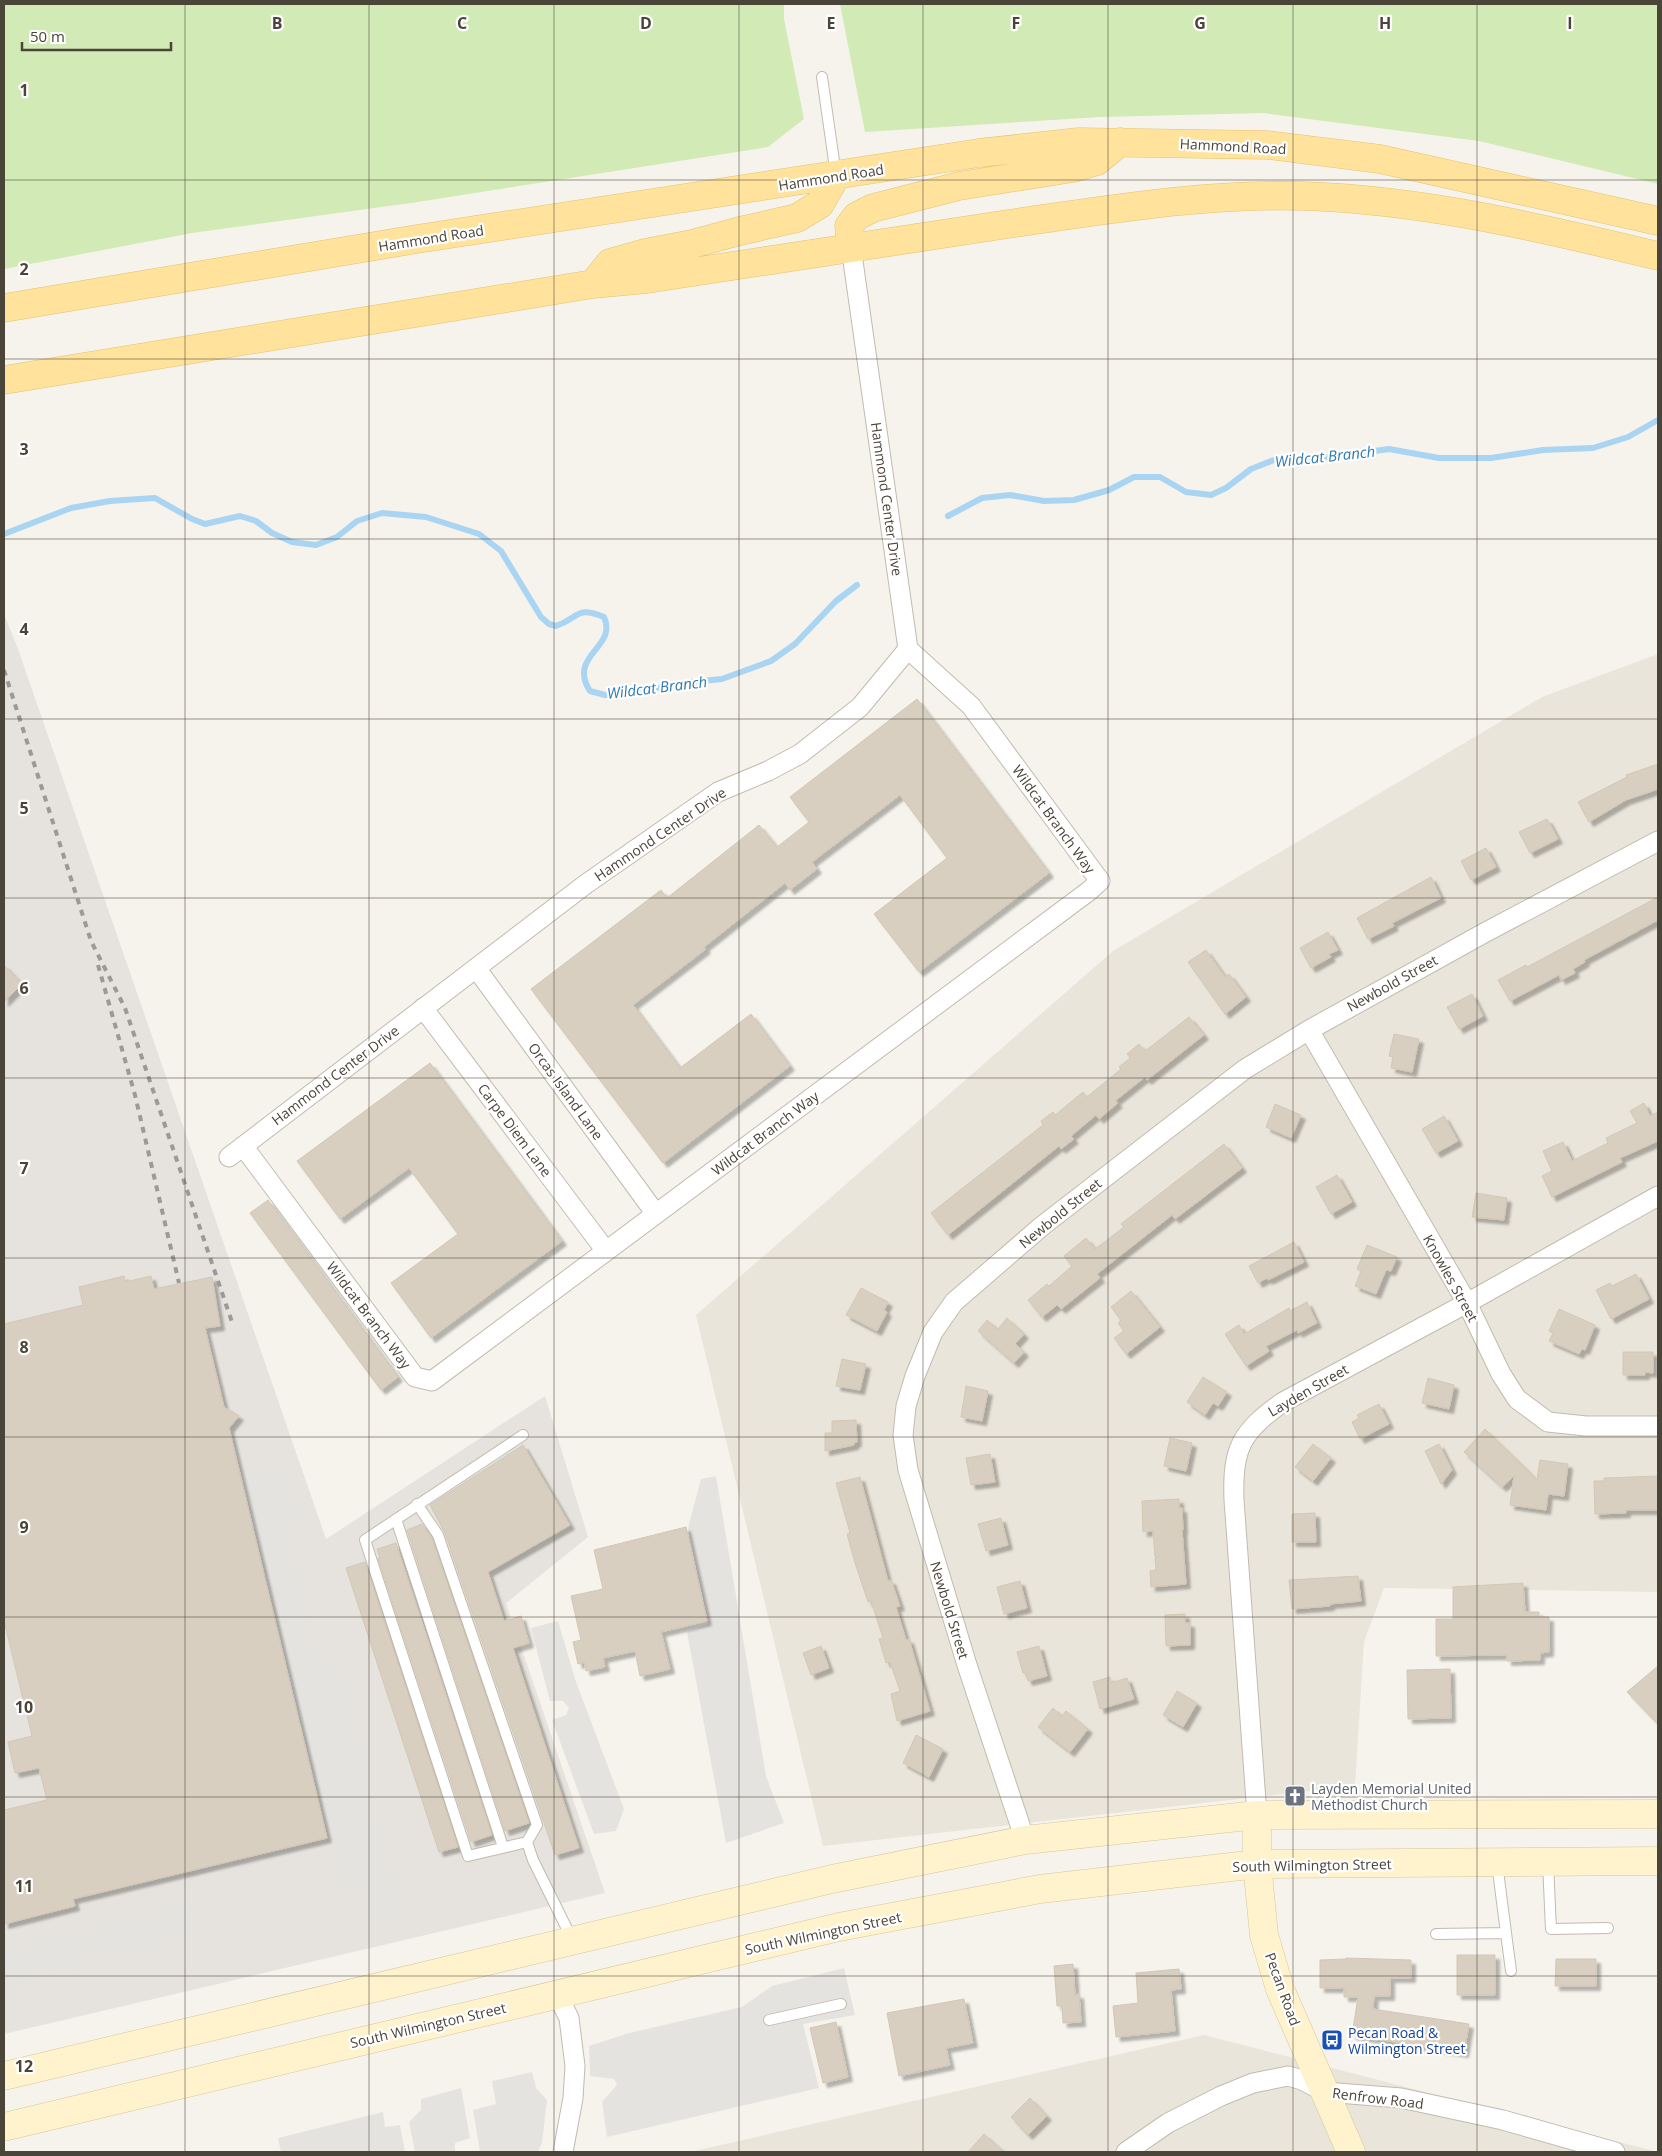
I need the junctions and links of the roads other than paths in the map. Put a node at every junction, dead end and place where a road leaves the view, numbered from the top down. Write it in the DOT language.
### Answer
graph roads {
  1 [pos="822,77"];
  2 [pos="1120,142"];
  3 [pos="836,176"];
  4 [pos="1658,221"];
  5 [pos="851,247"];
  6 [pos="1658,256"];
  7 [pos="593,284"];
  8 [pos="4,308"];
  9 [pos="4,380"];
  10 [pos="908,649"];
  11 [pos="1658,841"];
  12 [pos="476,968"];
  13 [pos="423,1008"];
  14 [pos="1308,1030"];
  15 [pos="236,1152"];
  16 [pos="1658,1196"];
  17 [pos="656,1214"];
  18 [pos="606,1251"];
  19 [pos="1466,1303"];
  20 [pos="1658,1426"];
  21 [pos="523,1435"];
  22 [pos="417,1504"];
  23 [pos="396,1519"];
  24 [pos="1658,1814"];
  25 [pos="1257,1815"];
  26 [pos="1025,1840"];
  27 [pos="526,1842"];
  28 [pos="503,1847"];
  29 [pos="1658,1861"];
  30 [pos="1497,1862"];
  31 [pos="1548,1862"];
  32 [pos="1257,1864"];
  33 [pos="1608,1928"];
  34 [pos="1506,1933"];
  35 [pos="1436,1934"];
  36 [pos="573,1940"];
  37 [pos="1511,1971"];
  38 [pos="558,1996"];
  39 [pos="841,2004"];
  40 [pos="769,2020"];
  41 [pos="4,2076"];
  42 [pos="1325,2092"];
  43 [pos="6,2118"];
  44 [pos="563,2152"];
  45 [pos="1126,2152"];
  46 [pos="1351,2152"];
  47 [pos="1615,2152"];
  1 -- 3 [label="lane"];
  2 -- 3 [label="main road, Hammond Road"];
  2 -- 4 [label="main road, Hammond Road"];
  2 -- 5 [label="main road"];
  3 -- 7 [label="main road"];
  3 -- 8 [label="main road, Hammond Road"];
  5 -- 6 [label="main road"];
  5 -- 7 [label="main road"];
  5 -- 10 [label="street, Hammond Center Drive"];
  7 -- 9 [label="main road"];
  10 -- 12 [label="street, Hammond Center Drive"];
  10 -- 17 [label="street, Wildcat Branch Way"];
  11 -- 14 [label="street, Newbold Street"];
  12 -- 13 [label="street, Hammond Center Drive"];
  12 -- 17 [label="street, Orcas Island Lane"];
  13 -- 15 [label="street, Hammond Center Drive"];
  13 -- 18 [label="street, Carpe Diem Lane"];
  14 -- 19 [label="street, Knowles Street"];
  14 -- 26 [label="street, Newbold Street"];
  15 -- 18 [label="street, Wildcat Branch Way"];
  16 -- 19 [label="street, Layden Street"];
  17 -- 18 [label="street, Wildcat Branch Way"];
  19 -- 20 [label="street, Knowles Street"];
  19 -- 25 [label="street, Layden Street"];
  21 -- 22 [label="lane"];
  22 -- 23 [label="lane"];
  22 -- 27 [label="lane"];
  23 -- 28 [label="lane"];
  23 -- 28 [label="lane"];
  24 -- 25 [label="main road"];
  25 -- 26 [label="main road"];
  25 -- 32 [label="main road, Pecan Road"];
  26 -- 36 [label="main road"];
  27 -- 28 [label="lane"];
  27 -- 36 [label="lane"];
  29 -- 31 [label="main road, South Wilmington Street"];
  30 -- 31 [label="main road, South Wilmington Street"];
  30 -- 32 [label="main road, South Wilmington Street"];
  30 -- 34 [label="lane"];
  31 -- 33 [label="lane"];
  32 -- 38 [label="main road, South Wilmington Street"];
  32 -- 42 [label="main road, Pecan Road"];
  34 -- 35 [label="lane"];
  34 -- 37 [label="lane"];
  36 -- 41 [label="main road"];
  38 -- 43 [label="main road, South Wilmington Street"];
  38 -- 44 [label="street"];
  39 -- 40 [label="lane"];
  42 -- 45 [label="street, Renfrow Road"];
  42 -- 46 [label="main road, Pecan Road"];
  42 -- 47 [label="street, Renfrow Road"];
}
